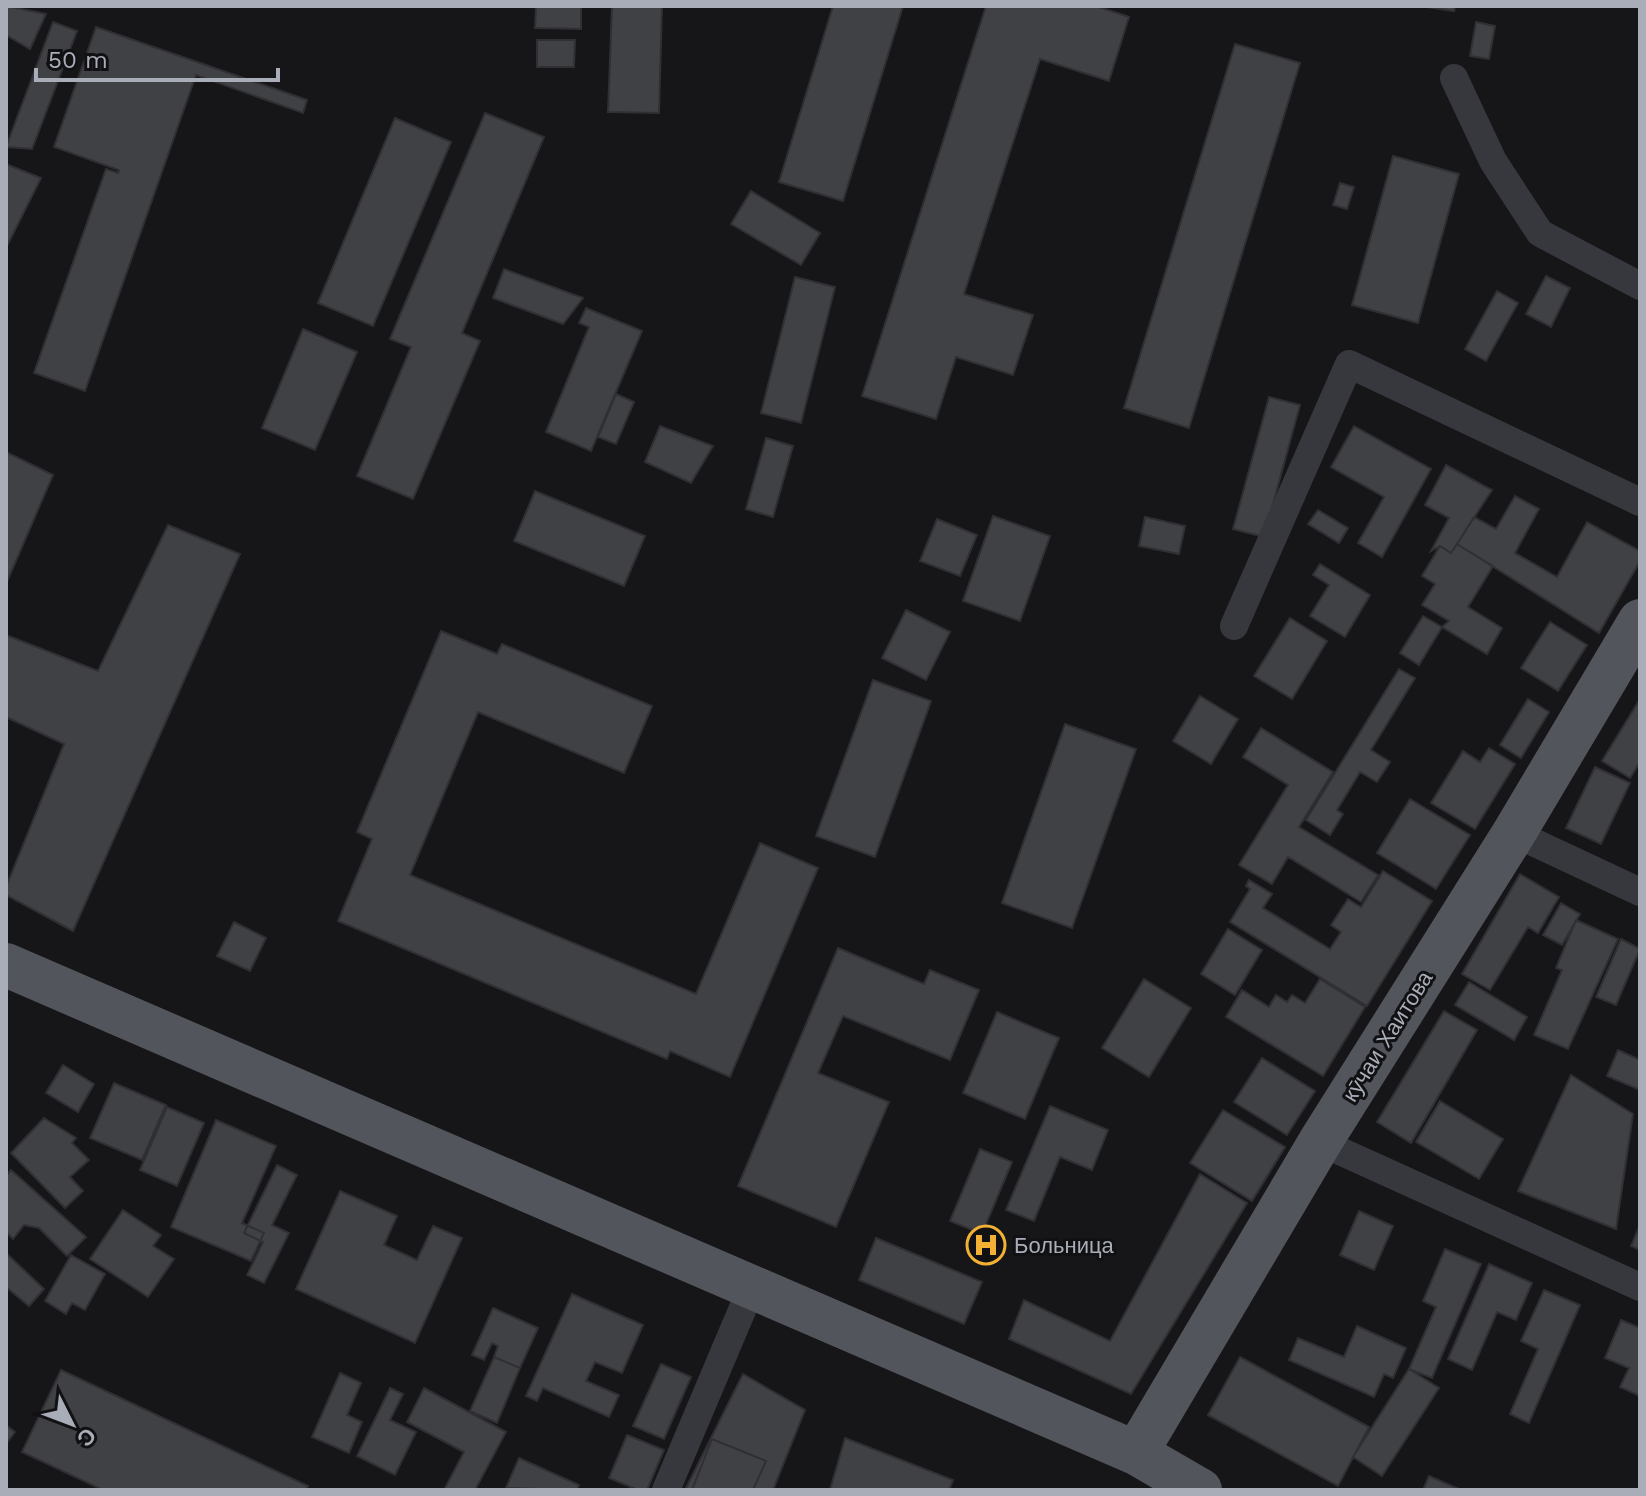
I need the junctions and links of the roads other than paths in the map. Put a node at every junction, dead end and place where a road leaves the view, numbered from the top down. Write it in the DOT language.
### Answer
graph roads {
  1 [pos="1454,78"];
  2 [pos="1640,286"];
  3 [pos="1640,502"];
  4 [pos="1640,621"];
  5 [pos="1234,626"];
  6 [pos="1514,833"];
  7 [pos="1640,892"];
  8 [pos="6,965"];
  9 [pos="1320,1142"];
  10 [pos="1640,1287"];
  11 [pos="751,1289"];
  12 [pos="1136,1453"];
  13 [pos="666,1490"];
  14 [pos="1200,1490"];
  1 -- 2 [label="street"];
  3 -- 5 [label="street"];
  4 -- 6 [label="main road, кӯчаи Хаитова"];
  6 -- 7 [label="street"];
  6 -- 9 [label="main road, кӯчаи Хаитова"];
  8 -- 11 [label="main road"];
  9 -- 10 [label="street"];
  9 -- 12 [label="main road, кӯчаи Хаитова"];
  11 -- 12 [label="main road"];
  11 -- 13 [label="street"];
  12 -- 14 [label="main road"];
}
